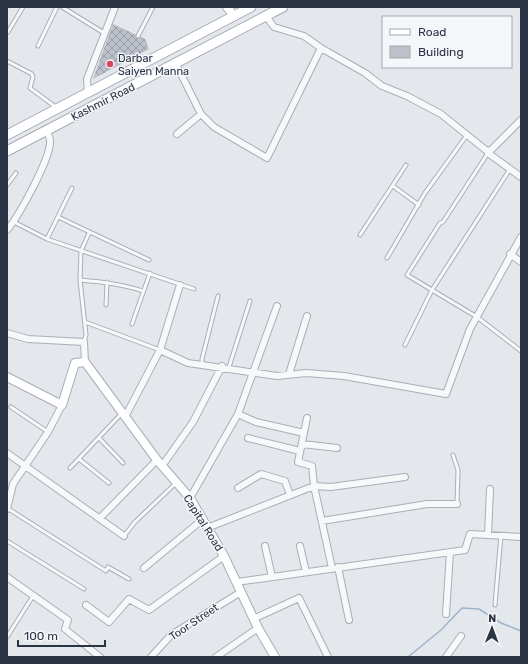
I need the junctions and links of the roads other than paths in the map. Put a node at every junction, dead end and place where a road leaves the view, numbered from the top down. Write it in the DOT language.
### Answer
graph roads {
  1 [pos="23,7"];
  2 [pos="57,7"];
  3 [pos="62,7"];
  4 [pos="115,7"];
  5 [pos="153,7"];
  6 [pos="227,7"];
  7 [pos="251,7"];
  8 [pos="283,7"];
  9 [pos="234,16"];
  10 [pos="266,16"];
  11 [pos="8,32"];
  12 [pos="104,33"];
  13 [pos="138,36"];
  14 [pos="38,46"];
  15 [pos="321,48"];
  16 [pos="7,61"];
  17 [pos="176,64"];
  18 [pos="123,74"];
  19 [pos="130,89"];
  20 [pos="88,93"];
  21 [pos="58,109"];
  22 [pos="201,114"];
  23 [pos="521,120"];
  24 [pos="47,131"];
  25 [pos="177,134"];
  26 [pos="7,135"];
  27 [pos="467,135"];
  28 [pos="7,151"];
  29 [pos="488,153"];
  30 [pos="406,165"];
  31 [pos="510,169"];
  32 [pos="16,173"];
  33 [pos="521,177"];
  34 [pos="7,185"];
  35 [pos="393,186"];
  36 [pos="72,188"];
  37 [pos="419,205"];
  38 [pos="58,218"];
  39 [pos="14,222"];
  40 [pos="7,230"];
  41 [pos="89,233"];
  42 [pos="360,235"];
  43 [pos="521,237"];
  44 [pos="47,240"];
  45 [pos="81,251"];
  46 [pos="510,254"];
  47 [pos="387,258"];
  48 [pos="149,260"];
  49 [pos="521,262"];
  50 [pos="150,273"];
  51 [pos="80,280"];
  52 [pos="107,282"];
  53 [pos="180,285"];
  54 [pos="194,289"];
  55 [pos="432,290"];
  56 [pos="143,291"];
  57 [pos="218,296"];
  58 [pos="250,301"];
  59 [pos="106,305"];
  60 [pos="277,306"];
  61 [pos="307,316"];
  62 [pos="477,317"];
  63 [pos="85,322"];
  64 [pos="132,324"];
  65 [pos="7,333"];
  66 [pos="84,342"];
  67 [pos="405,345"];
  68 [pos="160,350"];
  69 [pos="521,351"];
  70 [pos="85,362"];
  71 [pos="202,364"];
  72 [pos="225,367"];
  73 [pos="253,371"];
  74 [pos="289,374"];
  75 [pos="8,378"];
  76 [pos="62,405"];
  77 [pos="11,407"];
  78 [pos="238,414"];
  79 [pos="124,415"];
  80 [pos="307,418"];
  81 [pos="48,432"];
  82 [pos="304,433"];
  83 [pos="99,438"];
  84 [pos="248,438"];
  85 [pos="302,444"];
  86 [pos="337,448"];
  87 [pos="300,451"];
  88 [pos="7,453"];
  89 [pos="453,455"];
  90 [pos="79,459"];
  91 [pos="123,463"];
  92 [pos="160,463"];
  93 [pos="24,466"];
  94 [pos="70,468"];
  95 [pos="405,477"];
  96 [pos="176,483"];
  97 [pos="109,484"];
  98 [pos="314,486"];
  99 [pos="238,488"];
  100 [pos="490,489"];
  101 [pos="290,495"];
  102 [pos="190,498"];
  103 [pos="457,504"];
  104 [pos="7,508"];
  105 [pos="100,518"];
  106 [pos="202,520"];
  107 [pos="322,521"];
  108 [pos="207,528"];
  109 [pos="488,535"];
  110 [pos="501,535"];
  111 [pos="124,536"];
  112 [pos="521,537"];
  113 [pos="7,541"];
  114 [pos="265,546"];
  115 [pos="300,546"];
  116 [pos="450,552"];
  117 [pos="224,556"];
  118 [pos="144,568"];
  119 [pos="335,568"];
  120 [pos="306,572"];
  121 [pos="7,577"];
  122 [pos="272,577"];
  123 [pos="129,579"];
  124 [pos="237,582"];
  125 [pos="84,589"];
  126 [pos="241,592"];
  127 [pos="33,596"];
  128 [pos="86,605"];
  129 [pos="495,605"];
  130 [pos="446,614"];
  131 [pos="253,619"];
  132 [pos="349,620"];
  133 [pos="258,628"];
  134 [pos="461,636"];
  135 [pos="7,637"];
  136 [pos="100,657"];
  137 [pos="151,657"];
  138 [pos="216,657"];
  139 [pos="275,657"];
  140 [pos="328,657"];
  141 [pos="446,657"];
  1 -- 11 [label="lane"];
  2 -- 14 [label="lane"];
  3 -- 12 [label="lane"];
  4 -- 12 [label="street"];
  5 -- 13 [label="lane"];
  6 -- 9 [label="street"];
  7 -- 9 [label="main road, Kashmir Road"];
  8 -- 10 [label="main road, Kashmir Road"];
  9 -- 18 [label="main road, Kashmir Road"];
  10 -- 15 [label="street"];
  10 -- 17 [label="main road, Kashmir Road"];
  12 -- 20 [label="street"];
  15 -- 22 [label="street"];
  15 -- 27 [label="street"];
  16 -- 21 [label="lane"];
  17 -- 19 [label="main road, Kashmir Road"];
  17 -- 22 [label="street"];
  18 -- 19 [label="main road"];
  18 -- 20 [label="main road, Kashmir Road"];
  19 -- 24 [label="main road, Kashmir Road"];
  20 -- 21 [label="main road, Kashmir Road"];
  21 -- 26 [label="main road, Kashmir Road"];
  22 -- 25 [label="street"];
  23 -- 27 [label="street"];
  24 -- 28 [label="main road, Kashmir Road"];
  24 -- 39 [label="street"];
  27 -- 37 [label="lane"];
  29 -- 31 [label="street"];
  29 -- 55 [label="lane"];
  30 -- 35 [label="lane"];
  31 -- 33 [label="street"];
  31 -- 55 [label="lane"];
  32 -- 34 [label="lane"];
  35 -- 37 [label="lane"];
  35 -- 42 [label="lane"];
  36 -- 38 [label="lane"];
  37 -- 47 [label="lane"];
  38 -- 41 [label="lane"];
  38 -- 44 [label="lane"];
  39 -- 40 [label="street"];
  39 -- 44 [label="lane"];
  41 -- 45 [label="lane"];
  41 -- 48 [label="lane"];
  43 -- 46 [label="street"];
  44 -- 45 [label="lane"];
  45 -- 50 [label="lane"];
  45 -- 51 [label="lane"];
  46 -- 49 [label="street"];
  46 -- 62 [label="street"];
  50 -- 53 [label="lane"];
  50 -- 56 [label="lane"];
  51 -- 52 [label="lane"];
  51 -- 63 [label="lane"];
  52 -- 56 [label="lane"];
  52 -- 59 [label="lane"];
  53 -- 54 [label="lane"];
  53 -- 68 [label="street"];
  55 -- 62 [label="lane"];
  55 -- 67 [label="lane"];
  56 -- 64 [label="lane"];
  57 -- 71 [label="lane"];
  58 -- 72 [label="lane"];
  60 -- 73 [label="street"];
  61 -- 74 [label="street"];
  62 -- 69 [label="lane"];
  62 -- 74 [label="street"];
  63 -- 66 [label="lane"];
  63 -- 68 [label="lane"];
  65 -- 66 [label="street"];
  66 -- 70 [label="street"];
  68 -- 71 [label="street"];
  68 -- 79 [label="street"];
  70 -- 76 [label="street"];
  70 -- 79 [label="street, Capital Road"];
  71 -- 72 [label="street"];
  72 -- 73 [label="street"];
  72 -- 92 [label="street"];
  73 -- 74 [label="street"];
  73 -- 78 [label="street"];
  75 -- 76 [label="street"];
  76 -- 81 [label="street"];
  77 -- 81 [label="lane"];
  78 -- 82 [label="street"];
  78 -- 102 [label="street"];
  79 -- 83 [label="lane"];
  79 -- 92 [label="street, Capital Road"];
  80 -- 82 [label="street"];
  81 -- 93 [label="street"];
  82 -- 85 [label="street"];
  83 -- 90 [label="lane"];
  83 -- 91 [label="lane"];
  84 -- 87 [label="street"];
  85 -- 86 [label="street"];
  85 -- 87 [label="street"];
  87 -- 98 [label="street"];
  88 -- 93 [label="street"];
  89 -- 103 [label="lane"];
  90 -- 94 [label="lane"];
  90 -- 97 [label="lane"];
  92 -- 96 [label="street, Capital Road"];
  92 -- 105 [label="street"];
  93 -- 104 [label="street"];
  93 -- 105 [label="street"];
  95 -- 98 [label="street"];
  96 -- 102 [label="street, Capital Road"];
  96 -- 111 [label="lane"];
  98 -- 101 [label="street"];
  98 -- 107 [label="street"];
  99 -- 101 [label="street"];
  100 -- 109 [label="street"];
  101 -- 108 [label="street"];
  102 -- 106 [label="street, Capital Road"];
  103 -- 107 [label="street"];
  104 -- 123 [label="lane"];
  105 -- 111 [label="street"];
  106 -- 108 [label="street, Capital Road"];
  106 -- 118 [label="street"];
  107 -- 119 [label="street"];
  108 -- 117 [label="street, Capital Road"];
  109 -- 110 [label="street"];
  109 -- 116 [label="street"];
  110 -- 112 [label="street"];
  110 -- 129 [label="lane"];
  113 -- 125 [label="lane"];
  114 -- 122 [label="street"];
  115 -- 120 [label="street"];
  116 -- 119 [label="street"];
  116 -- 130 [label="street"];
  117 -- 124 [label="street, Capital Road"];
  117 -- 128 [label="street"];
  119 -- 120 [label="street"];
  119 -- 132 [label="street"];
  120 -- 122 [label="street"];
  121 -- 127 [label="street"];
  122 -- 124 [label="street"];
  124 -- 126 [label="street, Capital Road"];
  126 -- 131 [label="street, Capital Road"];
  126 -- 137 [label="street, Toor Street"];
  127 -- 135 [label="lane"];
  127 -- 136 [label="street"];
  131 -- 133 [label="street, Capital Road"];
  131 -- 140 [label="street"];
  133 -- 138 [label="street"];
  133 -- 139 [label="street, Capital Road"];
  134 -- 141 [label="street"];
}
